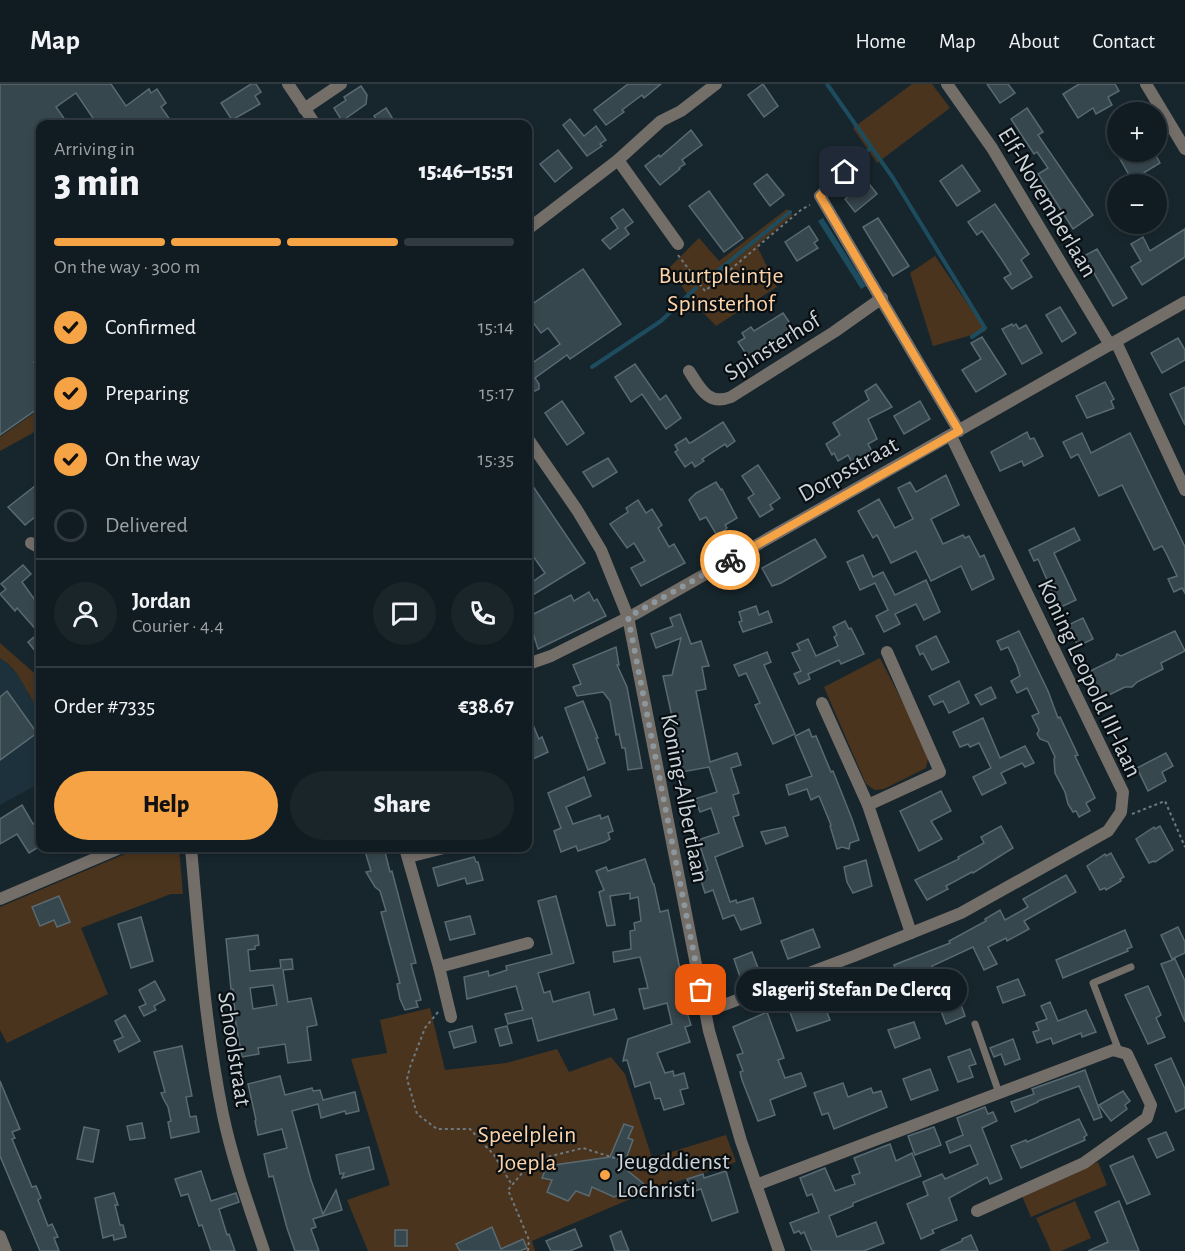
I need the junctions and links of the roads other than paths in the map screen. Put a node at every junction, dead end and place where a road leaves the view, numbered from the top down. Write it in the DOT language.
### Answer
graph roads {
  1 [pos="288,84"];
  2 [pos="341,84"];
  3 [pos="716,84"];
  4 [pos="947,84"];
  5 [pos="1146,84"];
  6 [pos="304,109"];
  7 [pos="312,120"];
  8 [pos="1185,149"];
  9 [pos="618,160"];
  10 [pos="845,172"];
  11 [pos="532,227"];
  12 [pos="678,244"];
  13 [pos="882,298"];
  14 [pos="1185,303"];
  15 [pos="1113,344"];
  16 [pos="689,371"];
  17 [pos="955,433"];
  18 [pos="532,445"];
  19 [pos="1185,490"];
  20 [pos="628,617"];
  21 [pos="887,652"];
  22 [pos="532,663"];
  23 [pos="822,703"];
  24 [pos="868,805"];
  25 [pos="111,852"];
  26 [pos="191,852"];
  27 [pos="406,852"];
  28 [pos="0,899"];
  29 [pos="911,933"];
  30 [pos="528,943"];
  31 [pos="439,967"];
  32 [pos="1131,967"];
  33 [pos="705,1012"];
  34 [pos="451,1017"];
  35 [pos="975,1024"];
  36 [pos="1119,1052"];
  37 [pos="999,1093"];
  38 [pos="756,1185"];
  39 [pos="977,1211"];
  40 [pos="0,1236"];
  41 [pos="6,1251"];
  42 [pos="264,1251"];
  43 [pos="780,1251"];
  1 -- 6 [label="street"];
  2 -- 6 [label="street"];
  3 -- 9 [label="street"];
  4 -- 15 [label="street, Elf-Novemberlaan"];
  5 -- 8 [label="street"];
  6 -- 7 [label="street"];
  9 -- 11 [label="street"];
  9 -- 12 [label="street"];
  10 -- 13 [label="street"];
  13 -- 16 [label="street, Spinsterhof"];
  13 -- 17 [label="street"];
  14 -- 15 [label="street, Dorpsstraat"];
  15 -- 17 [label="street, Dorpsstraat"];
  15 -- 19 [label="street, Elf-Novemberlaan"];
  17 -- 20 [label="street, Dorpsstraat"];
  17 -- 29 [label="street, Koning Leopold III-laan"];
  18 -- 20 [label="street, Koning-Albertlaan"];
  20 -- 22 [label="street, Dorpsstraat"];
  20 -- 33 [label="street, Koning-Albertlaan"];
  21 -- 24 [label="street"];
  23 -- 24 [label="street"];
  24 -- 29 [label="street"];
  25 -- 28 [label="street"];
  26 -- 42 [label="street, Schoolstraat"];
  27 -- 31 [label="street"];
  29 -- 33 [label="street"];
  30 -- 31 [label="street"];
  31 -- 34 [label="street"];
  32 -- 36 [label="lane"];
  33 -- 38 [label="street, Koning-Albertlaan"];
  35 -- 37 [label="lane"];
  36 -- 37 [label="street"];
  36 -- 39 [label="street"];
  37 -- 38 [label="street"];
  38 -- 43 [label="street, Koning-Albertlaan"];
  40 -- 41 [label="street"];
}
